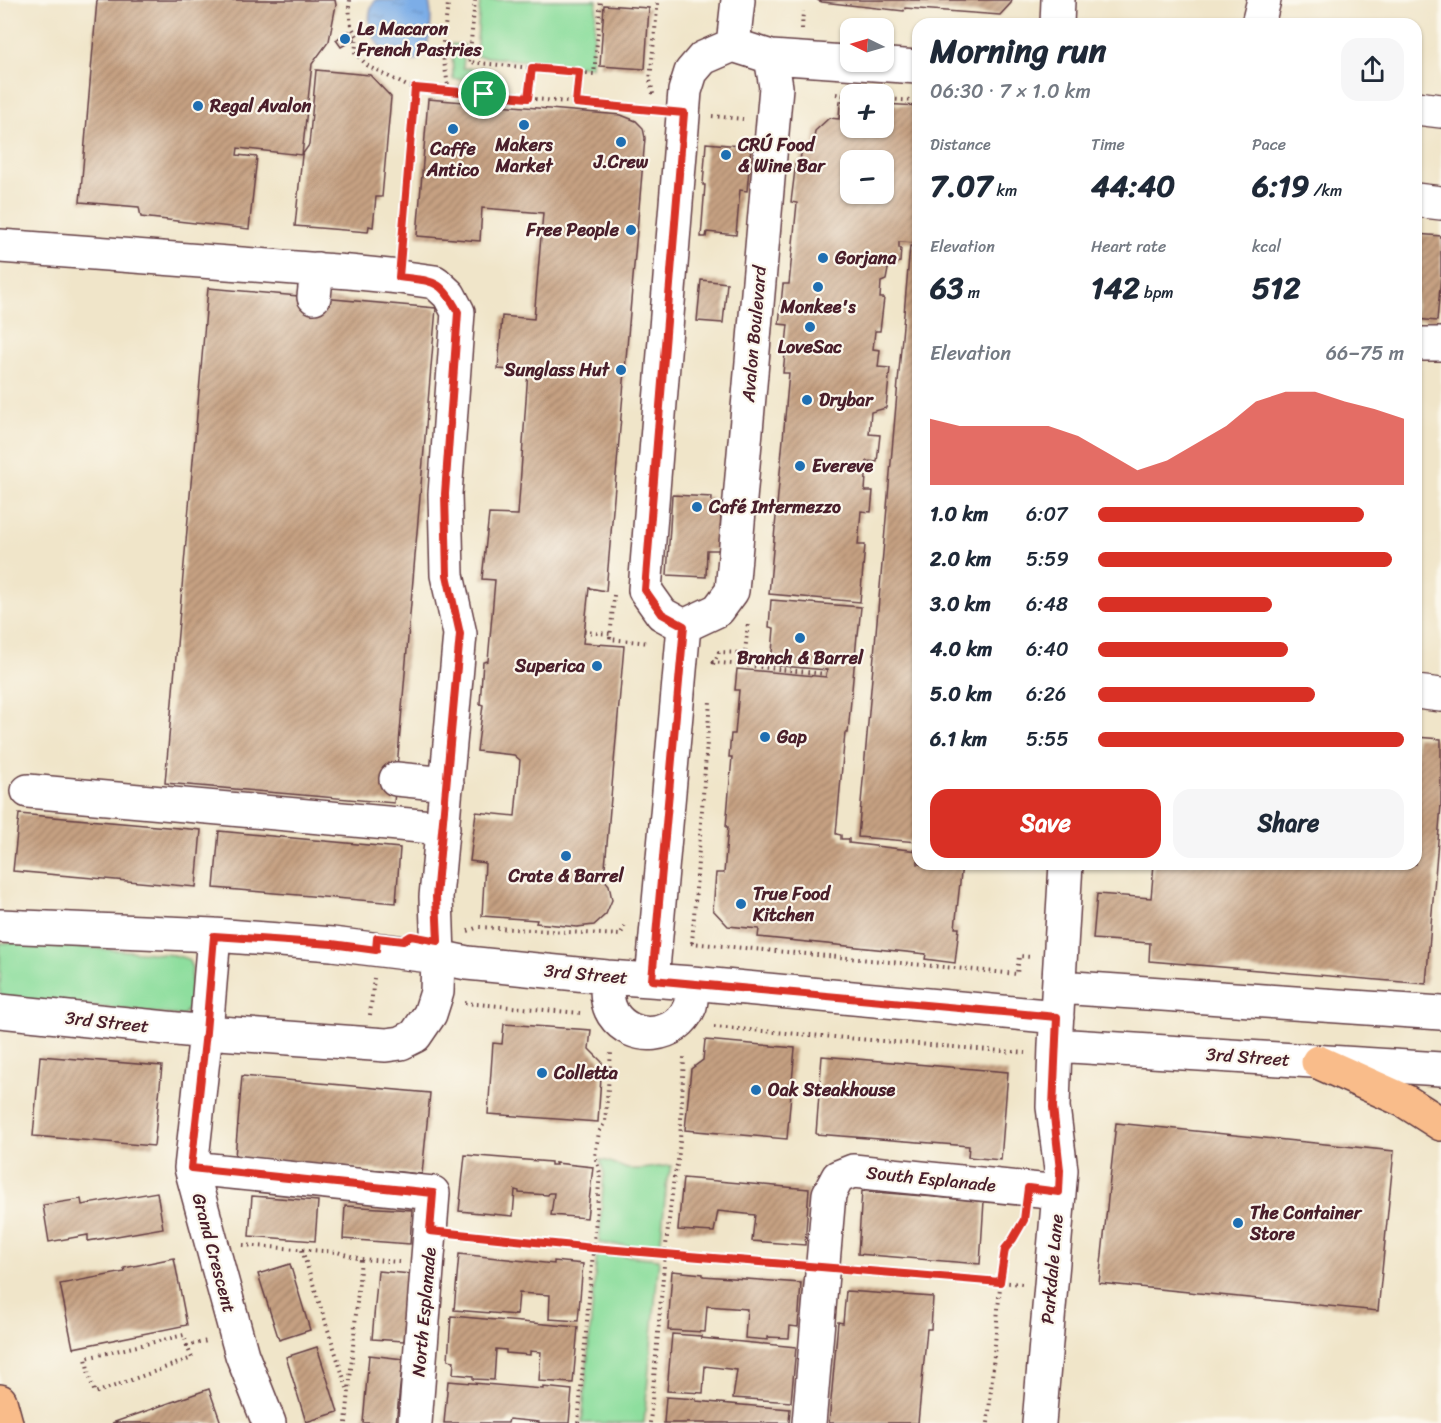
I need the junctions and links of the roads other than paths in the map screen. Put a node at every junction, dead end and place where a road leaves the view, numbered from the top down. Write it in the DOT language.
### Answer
graph roads {
  1 [pos="738,0"];
  2 [pos="1058,0"];
  3 [pos="1264,0"];
  4 [pos="1056,18"];
  5 [pos="1260,18"];
  6 [pos="733,45"];
  7 [pos="771,57"];
  8 [pos="912,67"];
  9 [pos="1422,109"];
  10 [pos="1441,111"];
  11 [pos="1422,201"];
  12 [pos="1441,203"];
  13 [pos="0,246"];
  14 [pos="1422,344"];
  15 [pos="1441,344"];
  16 [pos="684,626"];
  17 [pos="1422,693"];
  18 [pos="1441,695"];
  19 [pos="396,779"];
  20 [pos="447,784"];
  21 [pos="28,791"];
  22 [pos="442,828"];
  23 [pos="1065,870"];
  24 [pos="0,926"];
  25 [pos="214,936"];
  26 [pos="438,949"];
  27 [pos="607,977"];
  28 [pos="652,980"];
  29 [pos="692,983"];
  30 [pos="0,1011"];
  31 [pos="1053,1012"];
  32 [pos="1441,1013"];
  33 [pos="206,1032"];
  34 [pos="1318,1062"];
  35 [pos="1441,1069"];
  36 [pos="1441,1124"];
  37 [pos="191,1168"];
  38 [pos="1043,1190"];
  39 [pos="0,1401"];
  40 [pos="6,1423"];
  41 [pos="269,1423"];
  42 [pos="415,1423"];
  43 [pos="809,1423"];
  44 [pos="1039,1423"];
  1 -- 6 [label="street"];
  2 -- 4 [label="street"];
  3 -- 5 [label="street"];
  6 -- 7 [label="street"];
  6 -- 16 [label="street"];
  7 -- 8 [label="street"];
  7 -- 16 [label="street, Avalon Boulevard"];
  9 -- 10 [label="street"];
  11 -- 12 [label="street"];
  13 -- 20 [label="street"];
  14 -- 15 [label="street"];
  16 -- 28 [label="street"];
  17 -- 18 [label="street"];
  19 -- 20 [label="street"];
  20 -- 22 [label="street"];
  21 -- 22 [label="street"];
  22 -- 26 [label="street"];
  23 -- 31 [label="street, Parkdale Lane"];
  24 -- 25 [label="street, 3rd Street"];
  25 -- 26 [label="street, 3rd Street"];
  25 -- 33 [label="street, Grand Crescent"];
  26 -- 27 [label="street, 3rd Street"];
  26 -- 33 [label="street, 3rd Street"];
  27 -- 28 [label="street, 3rd Street"];
  27 -- 29 [label="street"];
  28 -- 29 [label="street, 3rd Street"];
  29 -- 31 [label="street, 3rd Street"];
  30 -- 33 [label="street, 3rd Street"];
  31 -- 32 [label="street, 3rd Street"];
  31 -- 34 [label="street, 3rd Street"];
  31 -- 38 [label="street, Parkdale Lane"];
  33 -- 37 [label="street, Grand Crescent"];
  34 -- 35 [label="street, 3rd Street"];
  34 -- 36 [label="main road"];
  37 -- 41 [label="street, Grand Crescent"];
  37 -- 42 [label="street, North Esplanade"];
  38 -- 43 [label="street, South Esplanade"];
  38 -- 44 [label="street, Parkdale Lane"];
  39 -- 40 [label="main road"];
}
